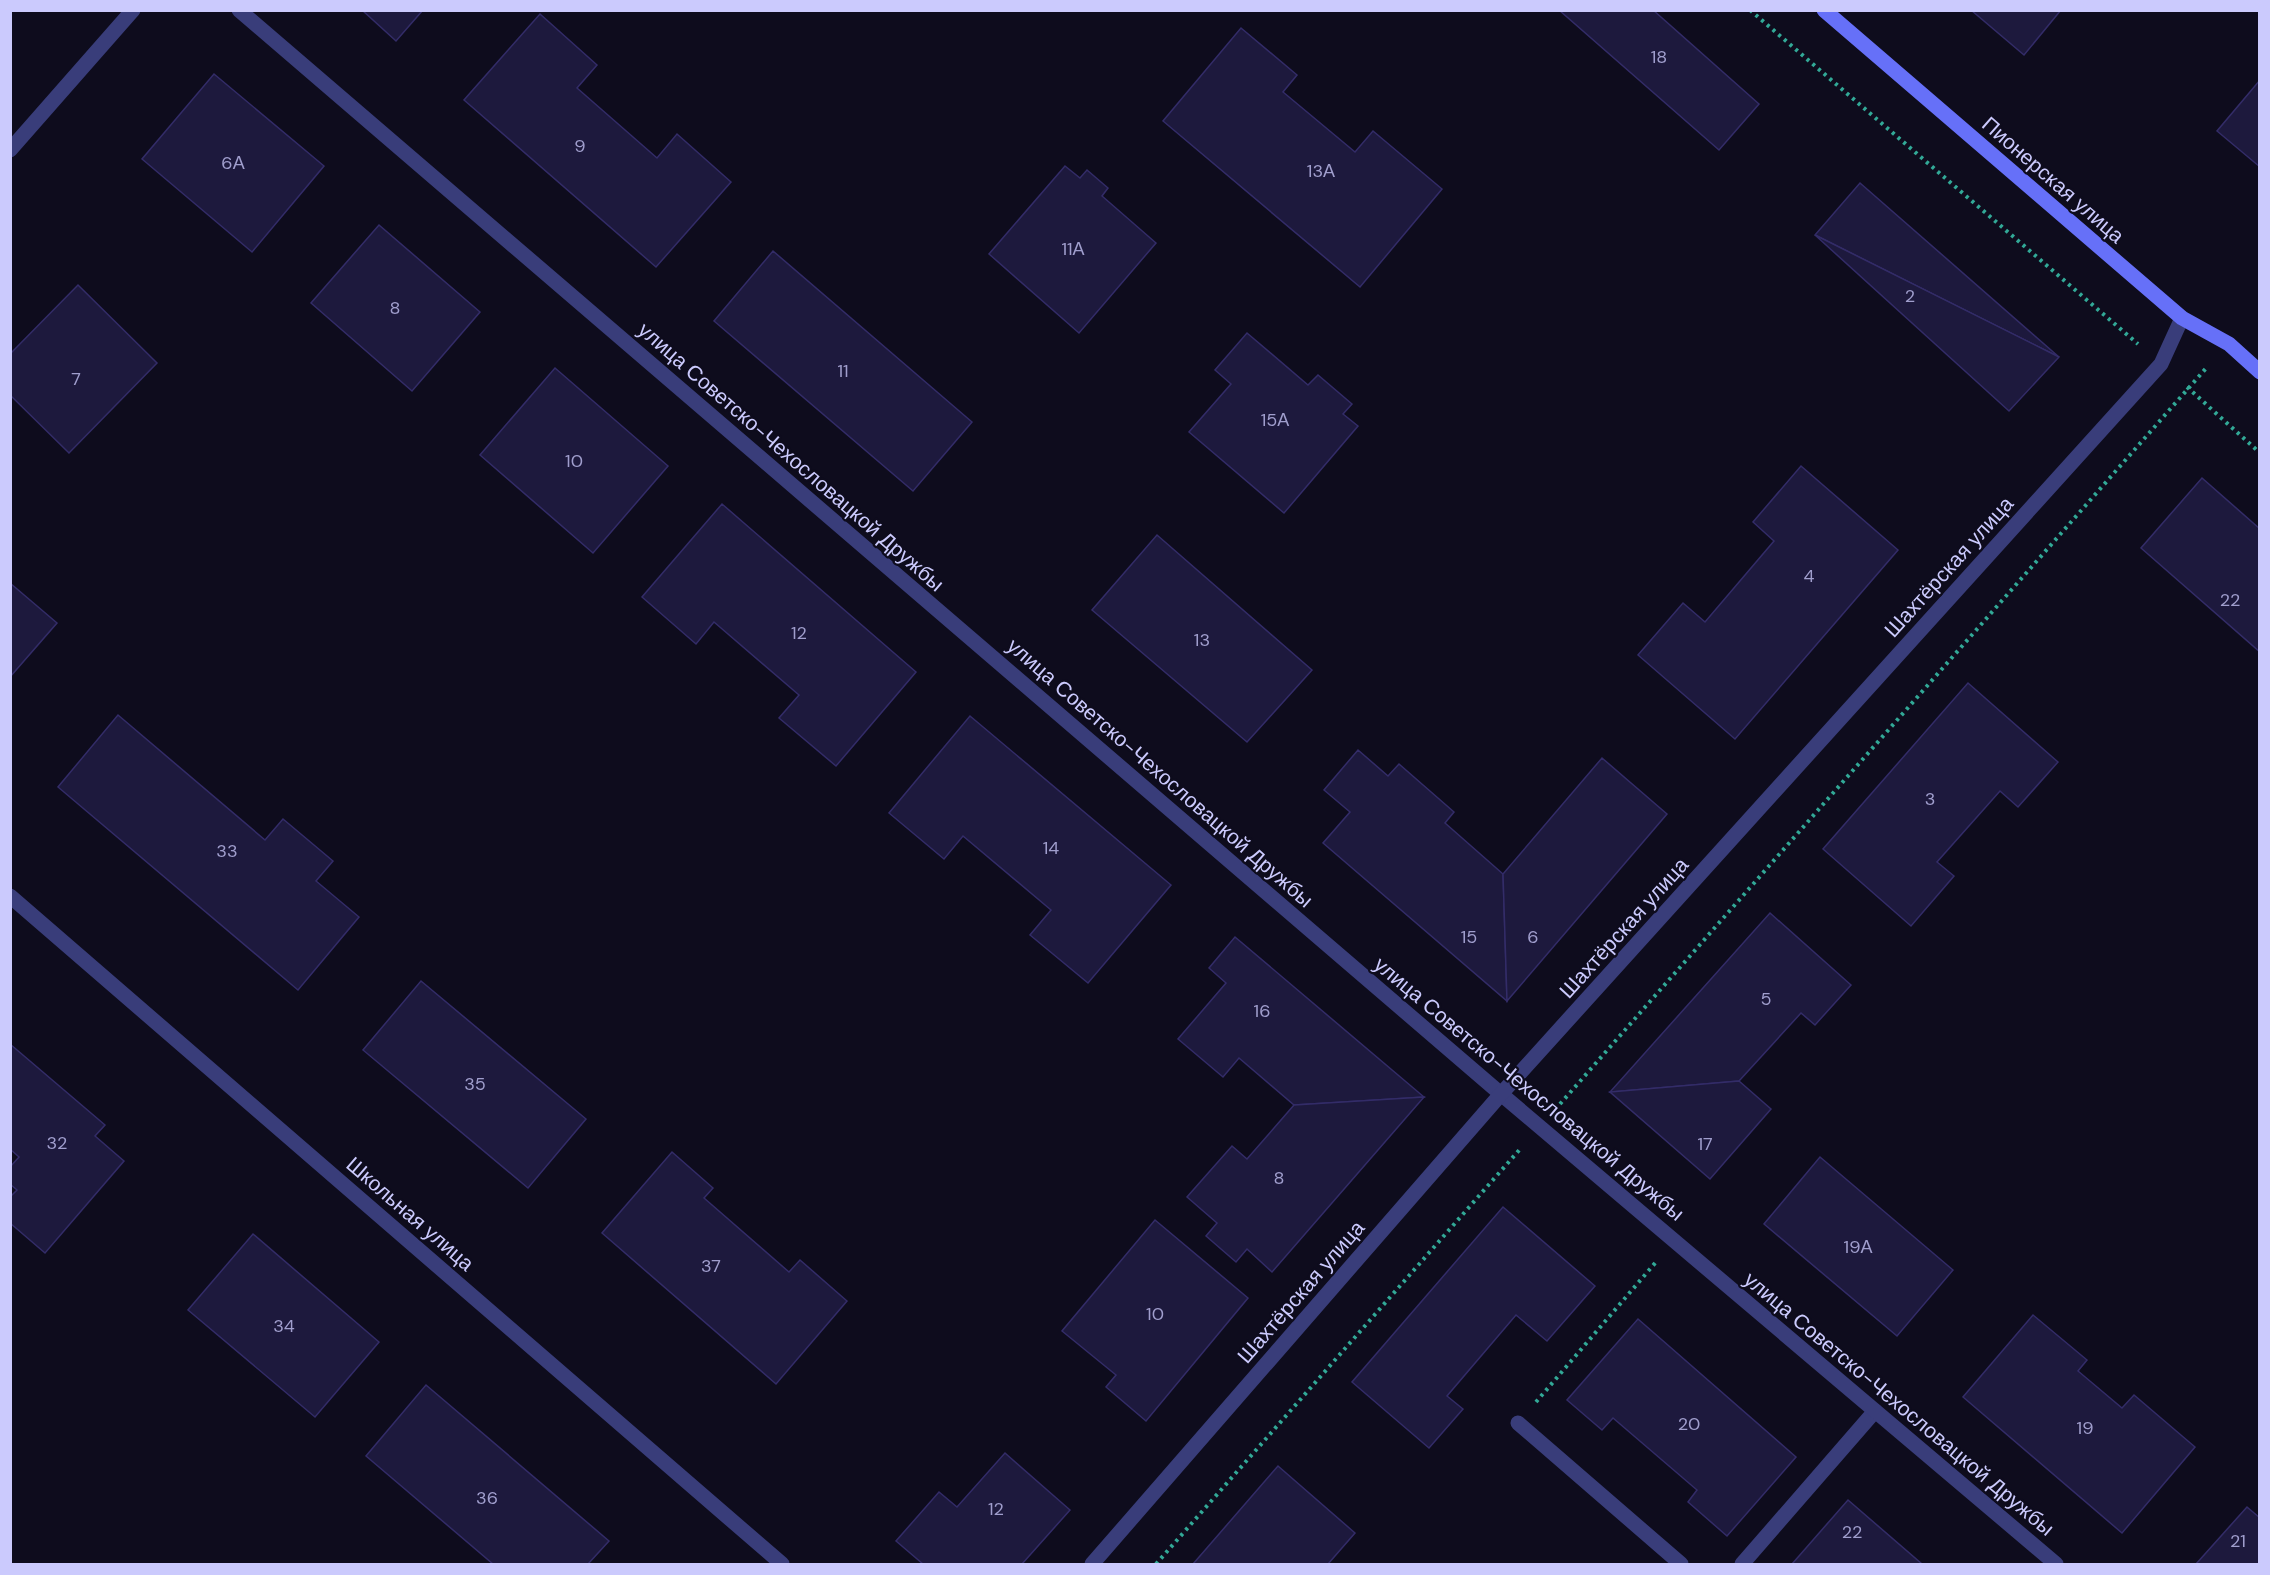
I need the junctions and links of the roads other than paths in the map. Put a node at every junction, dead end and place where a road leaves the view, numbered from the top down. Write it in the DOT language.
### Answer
graph roads {
  1 [pos="133,10"];
  2 [pos="239,10"];
  3 [pos="1824,10"];
  4 [pos="10,150"];
  5 [pos="2181,318"];
  6 [pos="2259,372"];
  7 [pos="10,896"];
  8 [pos="1501,1094"];
  9 [pos="1875,1411"];
  10 [pos="1518,1423"];
  11 [pos="782,1564"];
  12 [pos="1092,1564"];
  13 [pos="1681,1564"];
  14 [pos="1742,1564"];
  15 [pos="2056,1564"];
  1 -- 4 [label="street"];
  2 -- 8 [label="street, улица Советско-Чехословацкой Дружбы"];
  3 -- 5 [label="street, Пионерская улица"];
  5 -- 6 [label="street, Пионерская улица"];
  5 -- 8 [label="street, Шахтёрская улица"];
  7 -- 11 [label="street, Школьная улица"];
  8 -- 9 [label="street, улица Советско-Чехословацкой Дружбы"];
  8 -- 12 [label="street, Шахтёрская улица"];
  9 -- 14 [label="street"];
  9 -- 15 [label="street, улица Советско-Чехословацкой Дружбы"];
  10 -- 13 [label="street"];
}
